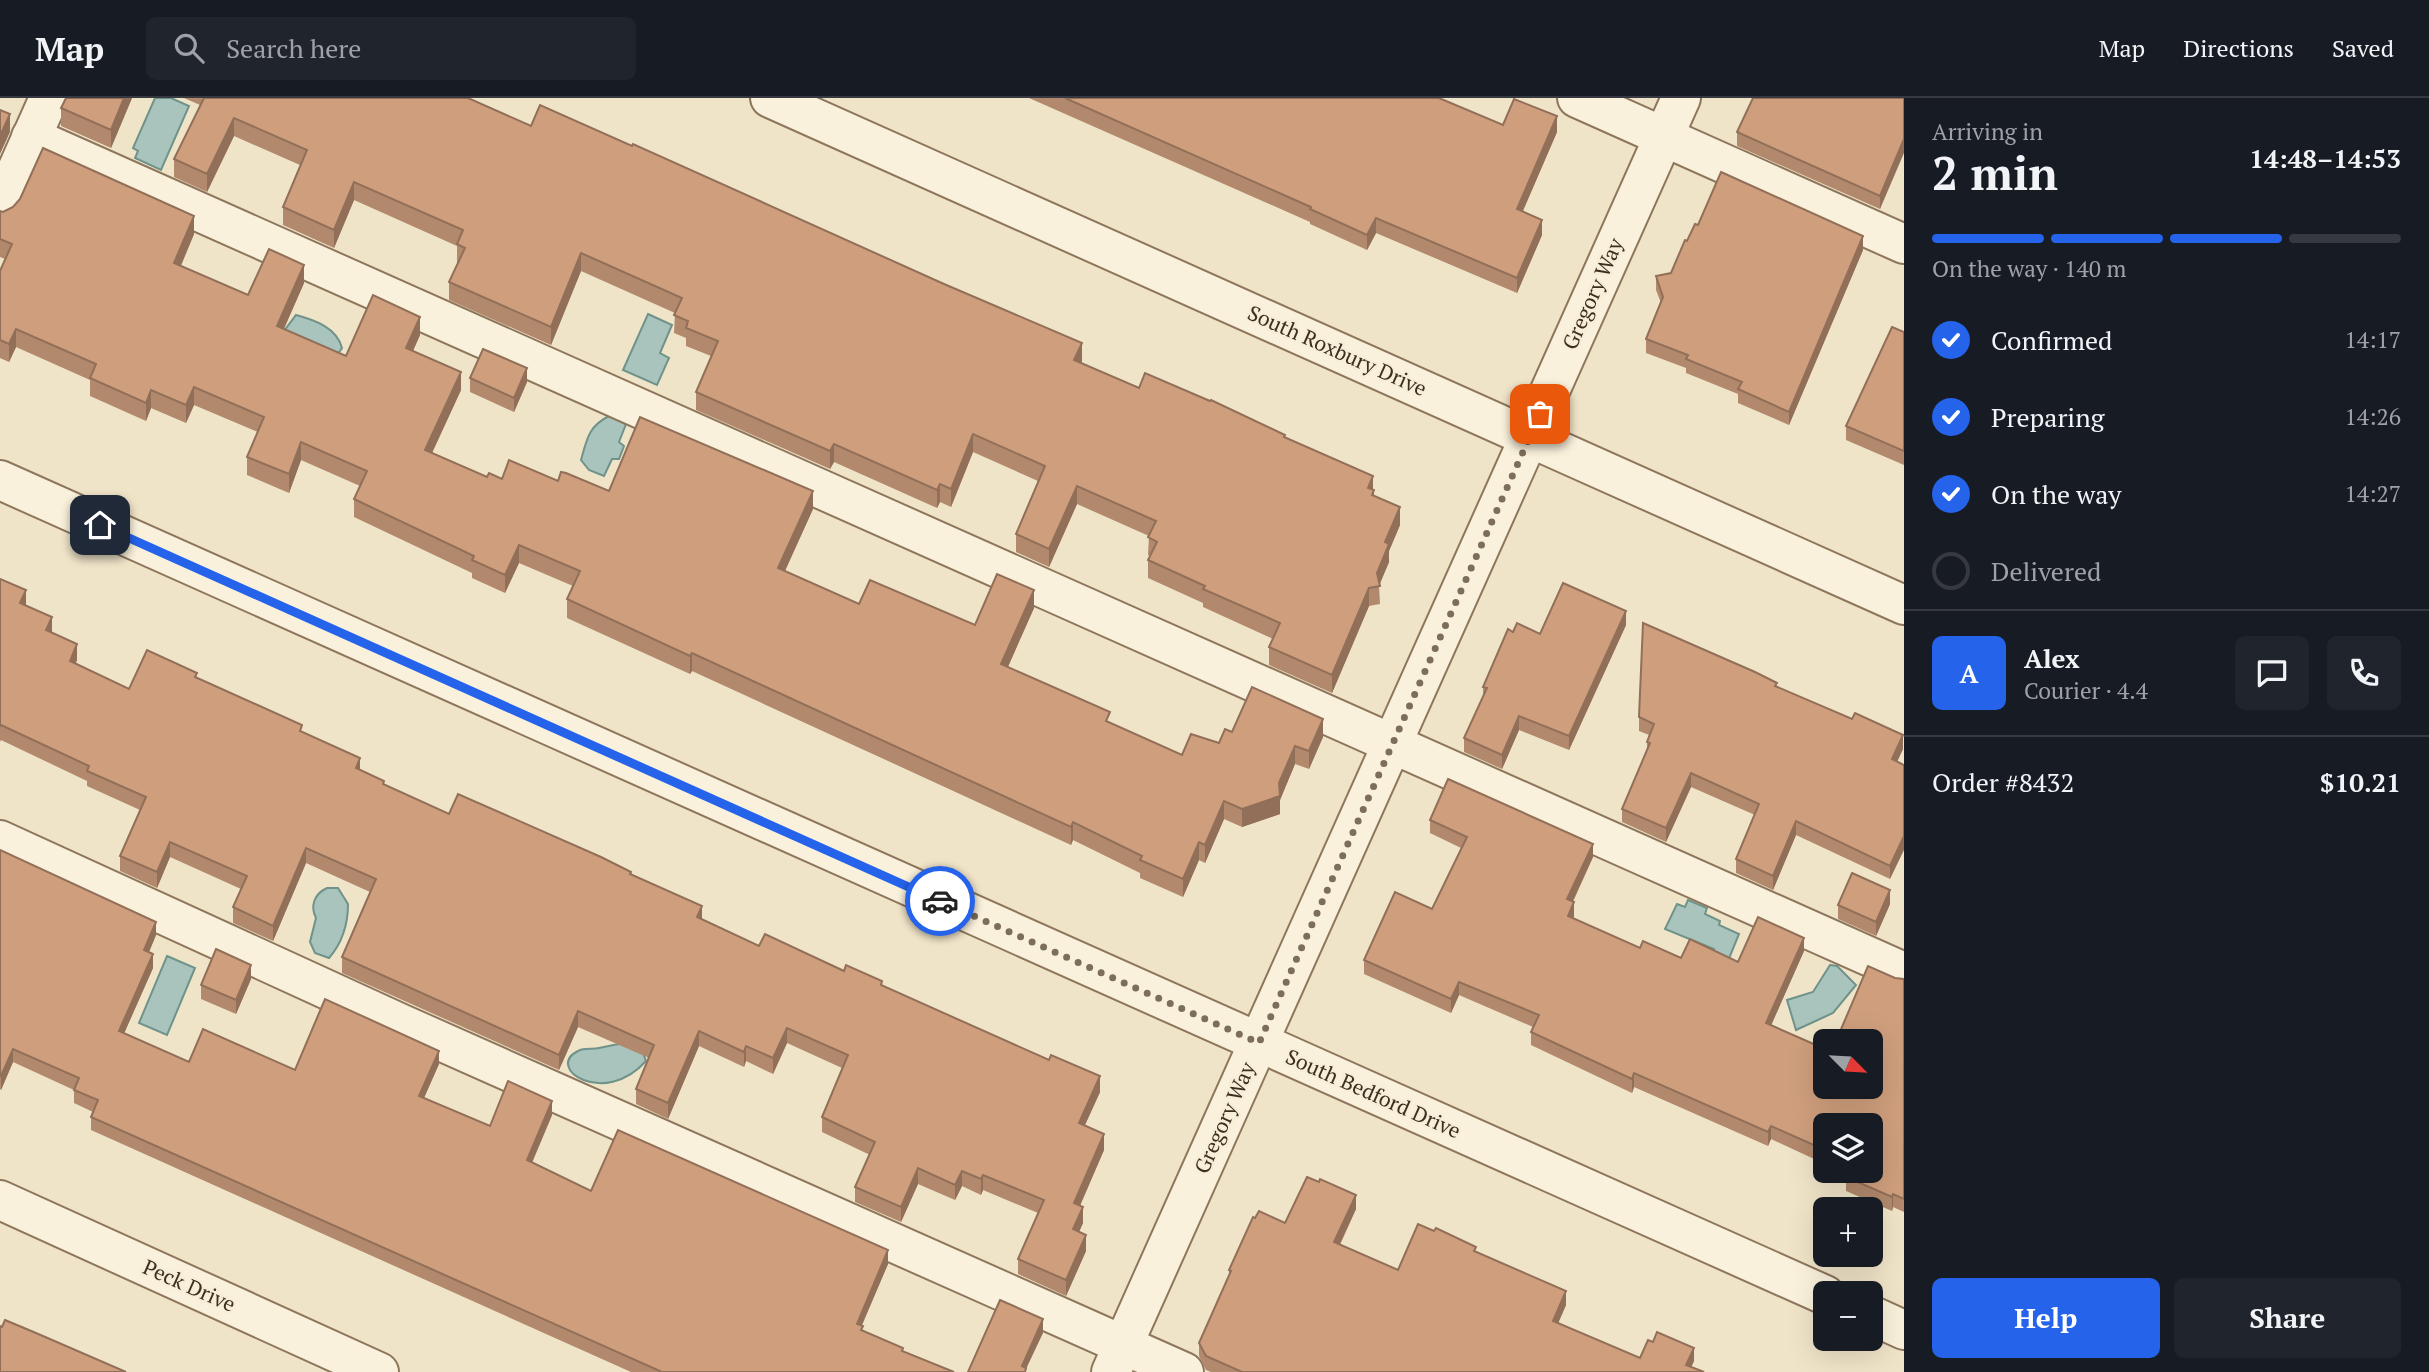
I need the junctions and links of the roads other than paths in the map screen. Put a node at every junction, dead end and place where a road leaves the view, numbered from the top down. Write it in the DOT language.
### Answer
graph roads {
  1 [pos="49,98"];
  2 [pos="770,98"];
  3 [pos="1577,98"];
  4 [pos="1681,98"];
  5 [pos="1664,136"];
  6 [pos="32,138"];
  7 [pos="0,208"];
  8 [pos="1904,244"];
  9 [pos="1529,438"];
  10 [pos="0,480"];
  11 [pos="1904,605"];
  12 [pos="1392,743"];
  13 [pos="0,840"];
  14 [pos="1904,972"];
  15 [pos="1259,1043"];
  16 [pos="0,1200"];
  17 [pos="1813,1290"];
  18 [pos="1883,1320"];
  19 [pos="1904,1330"];
  20 [pos="1118,1358"];
  21 [pos="379,1372"];
  22 [pos="1184,1372"];
  1 -- 6 [label="street"];
  2 -- 9 [label="street, South Roxbury Drive"];
  3 -- 5 [label="street"];
  4 -- 5 [label="street, Gregory Way"];
  5 -- 8 [label="street"];
  5 -- 9 [label="street, Gregory Way"];
  6 -- 7 [label="street"];
  6 -- 12 [label="street"];
  9 -- 11 [label="street, South Roxbury Drive"];
  9 -- 12 [label="street, Gregory Way"];
  10 -- 15 [label="street, South Bedford Drive"];
  12 -- 14 [label="street"];
  12 -- 15 [label="street, Gregory Way"];
  13 -- 20 [label="street"];
  15 -- 17 [label="street, South Bedford Drive"];
  15 -- 20 [label="street, Gregory Way"];
  16 -- 21 [label="street, Peck Drive"];
  18 -- 19 [label="street"];
  20 -- 22 [label="street"];
}
